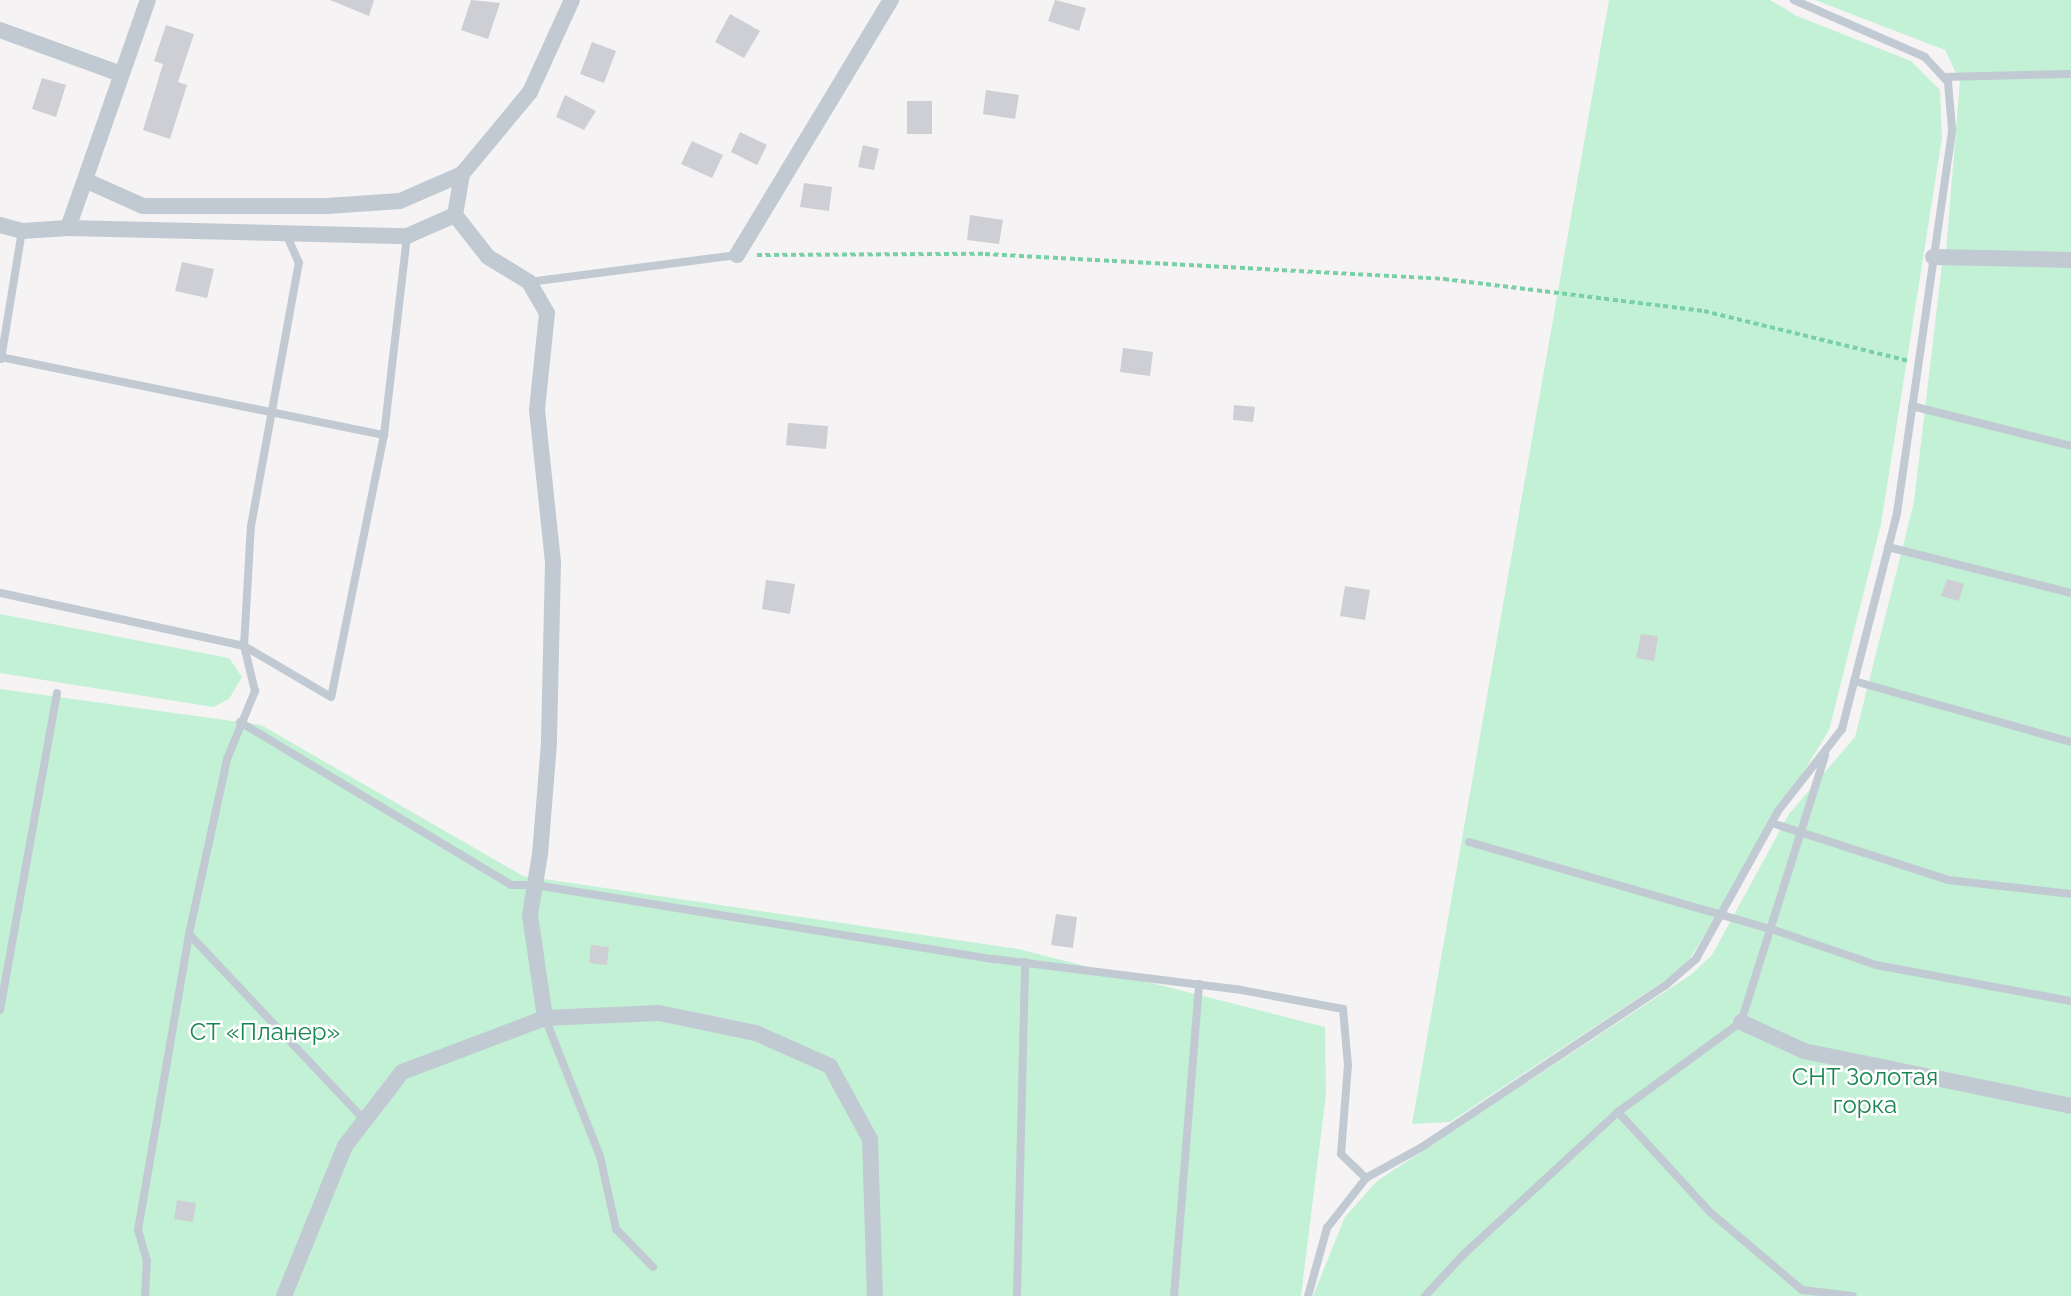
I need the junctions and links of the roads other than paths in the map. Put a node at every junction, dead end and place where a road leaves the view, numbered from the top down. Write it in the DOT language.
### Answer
graph roads {
  1 [pos="148,0"];
  2 [pos="572,0"];
  3 [pos="891,0"];
  4 [pos="1794,0"];
  5 [pos="0,30"];
  6 [pos="121,74"];
  7 [pos="2071,74"];
  8 [pos="1944,77"];
  9 [pos="462,174"];
  10 [pos="88,181"];
  11 [pos="455,215"];
  12 [pos="0,225"];
  13 [pos="68,228"];
  14 [pos="22,231"];
  15 [pos="285,232"];
  16 [pos="407,236"];
  17 [pos="737,255"];
  18 [pos="1933,257"];
  19 [pos="2071,260"];
  20 [pos="529,282"];
  21 [pos="1,358"];
  22 [pos="1912,406"];
  23 [pos="275,412"];
  24 [pos="384,435"];
  25 [pos="2071,446"];
  26 [pos="1888,547"];
  27 [pos="0,593"];
  28 [pos="2071,593"];
  29 [pos="244,646"];
  30 [pos="1854,681"];
  31 [pos="57,693"];
  32 [pos="240,722"];
  33 [pos="2071,742"];
  34 [pos="1827,749"];
  35 [pos="1772,823"];
  36 [pos="1801,832"];
  37 [pos="1469,842"];
  38 [pos="535,885"];
  39 [pos="2071,894"];
  40 [pos="1720,915"];
  41 [pos="1771,929"];
  42 [pos="189,933"];
  43 [pos="1025,962"];
  44 [pos="1199,984"];
  45 [pos="2071,1001"];
  46 [pos="0,1010"];
  47 [pos="545,1017"];
  48 [pos="1741,1022"];
  49 [pos="2071,1106"];
  50 [pos="1618,1112"];
  51 [pos="364,1120"];
  52 [pos="1366,1178"];
  53 [pos="653,1267"];
  54 [pos="145,1296"];
  55 [pos="284,1296"];
  56 [pos="874,1296"];
  57 [pos="1017,1296"];
  58 [pos="1174,1296"];
  59 [pos="1308,1296"];
  60 [pos="1425,1296"];
  61 [pos="1853,1296"];
  1 -- 6 [label="street"];
  2 -- 9 [label="street"];
  3 -- 17 [label="street"];
  4 -- 8 [label="lane"];
  5 -- 6 [label="street"];
  6 -- 10 [label="street"];
  7 -- 8 [label="lane"];
  8 -- 18 [label="lane"];
  9 -- 10 [label="street"];
  9 -- 11 [label="street"];
  10 -- 13 [label="street"];
  11 -- 16 [label="street"];
  11 -- 20 [label="street"];
  12 -- 14 [label="street"];
  13 -- 14 [label="street"];
  13 -- 15 [label="street"];
  14 -- 21 [label="lane"];
  15 -- 16 [label="street"];
  15 -- 23 [label="lane"];
  16 -- 24 [label="lane"];
  17 -- 20 [label="lane"];
  18 -- 19 [label="street"];
  18 -- 22 [label="lane"];
  20 -- 38 [label="street"];
  21 -- 23 [label="lane"];
  22 -- 25 [label="lane"];
  22 -- 26 [label="lane"];
  23 -- 24 [label="lane"];
  23 -- 29 [label="lane"];
  24 -- 29 [label="lane"];
  26 -- 28 [label="lane"];
  26 -- 30 [label="lane"];
  27 -- 29 [label="lane"];
  29 -- 32 [label="lane"];
  30 -- 33 [label="lane"];
  30 -- 34 [label="lane"];
  31 -- 46 [label="lane"];
  32 -- 38 [label="lane"];
  32 -- 42 [label="lane"];
  34 -- 35 [label="lane"];
  34 -- 36 [label="lane"];
  35 -- 36 [label="lane"];
  35 -- 40 [label="lane"];
  36 -- 39 [label="lane"];
  36 -- 41 [label="lane"];
  37 -- 40 [label="lane"];
  38 -- 43 [label="lane"];
  38 -- 47 [label="street"];
  40 -- 41 [label="lane"];
  40 -- 52 [label="lane"];
  41 -- 45 [label="lane"];
  41 -- 48 [label="lane"];
  42 -- 51 [label="lane"];
  42 -- 54 [label="lane"];
  43 -- 44 [label="lane"];
  43 -- 57 [label="lane"];
  44 -- 52 [label="lane"];
  44 -- 58 [label="lane"];
  47 -- 51 [label="street"];
  47 -- 53 [label="lane"];
  47 -- 56 [label="street"];
  48 -- 49 [label="street"];
  48 -- 50 [label="lane"];
  50 -- 60 [label="lane"];
  50 -- 61 [label="lane"];
  51 -- 55 [label="street"];
  52 -- 59 [label="lane"];
}
